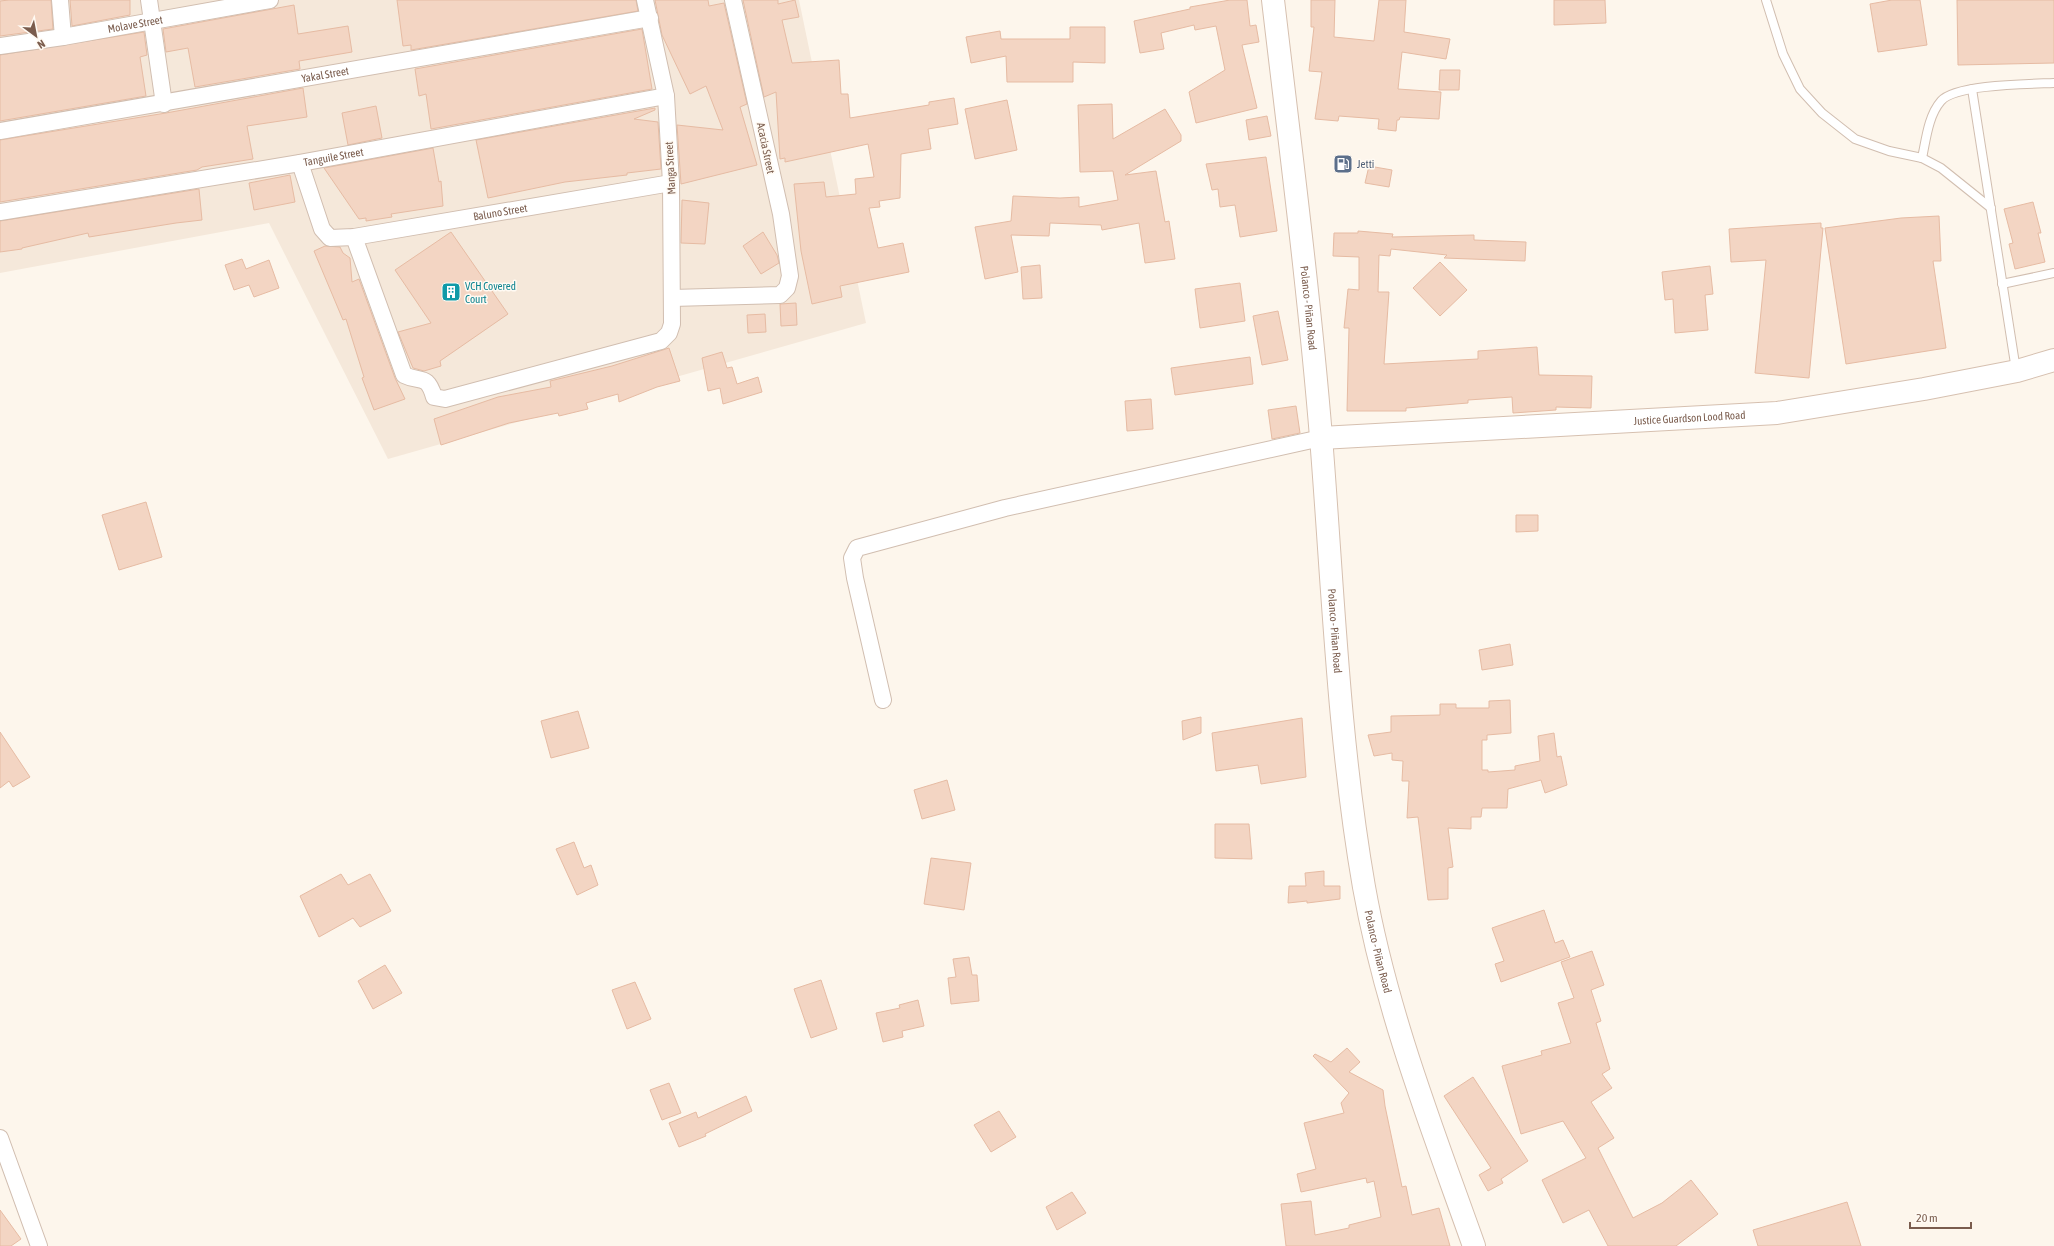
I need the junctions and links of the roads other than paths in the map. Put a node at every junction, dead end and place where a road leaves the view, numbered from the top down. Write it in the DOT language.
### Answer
graph roads {
  1 [pos="60,0"];
  2 [pos="149,0"];
  3 [pos="270,0"];
  4 [pos="645,0"];
  5 [pos="733,0"];
  6 [pos="1273,0"];
  7 [pos="1766,0"];
  8 [pos="650,18"];
  9 [pos="152,21"];
  10 [pos="64,37"];
  11 [pos="0,46"];
  12 [pos="2054,83"];
  13 [pos="1972,89"];
  14 [pos="666,96"];
  15 [pos="164,104"];
  16 [pos="0,131"];
  17 [pos="1922,158"];
  18 [pos="300,163"];
  19 [pos="671,183"];
  20 [pos="1990,208"];
  21 [pos="0,212"];
  22 [pos="354,237"];
  23 [pos="2054,273"];
  24 [pos="2002,284"];
  25 [pos="672,298"];
  26 [pos="2054,360"];
  27 [pos="2017,371"];
  28 [pos="1321,438"];
  29 [pos="883,700"];
  30 [pos="0,1138"];
  31 [pos="39,1246"];
  32 [pos="1474,1246"];
  1 -- 10 [label="street"];
  2 -- 9 [label="street"];
  3 -- 9 [label="street, Molave Street"];
  4 -- 8 [label="street, Manga Street"];
  5 -- 25 [label="street, Acacia Street"];
  6 -- 28 [label="main road, Polanco - Piñan Road"];
  7 -- 17 [label="lane"];
  8 -- 14 [label="street, Manga Street"];
  8 -- 15 [label="street, Yakal Street"];
  9 -- 10 [label="street, Molave Street"];
  9 -- 15 [label="street"];
  10 -- 11 [label="street, Molave Street"];
  12 -- 13 [label="lane"];
  13 -- 17 [label="lane"];
  13 -- 20 [label="lane"];
  14 -- 18 [label="street, Tanguile Street"];
  14 -- 19 [label="street, Manga Street"];
  15 -- 16 [label="street, Yakal Street"];
  17 -- 20 [label="lane"];
  18 -- 21 [label="street, Tanguile Street"];
  18 -- 22 [label="street, Baluno Street"];
  19 -- 22 [label="street, Baluno Street"];
  19 -- 25 [label="street, Manga Street"];
  20 -- 24 [label="lane"];
  22 -- 25 [label="street, Manga Street"];
  23 -- 24 [label="lane"];
  24 -- 27 [label="lane"];
  26 -- 27 [label="main road, Justice Guardson Lood Road"];
  27 -- 28 [label="main road, Justice Guardson Lood Road"];
  28 -- 29 [label="street"];
  28 -- 32 [label="main road, Polanco - Piñan Road"];
  30 -- 31 [label="street"];
}
